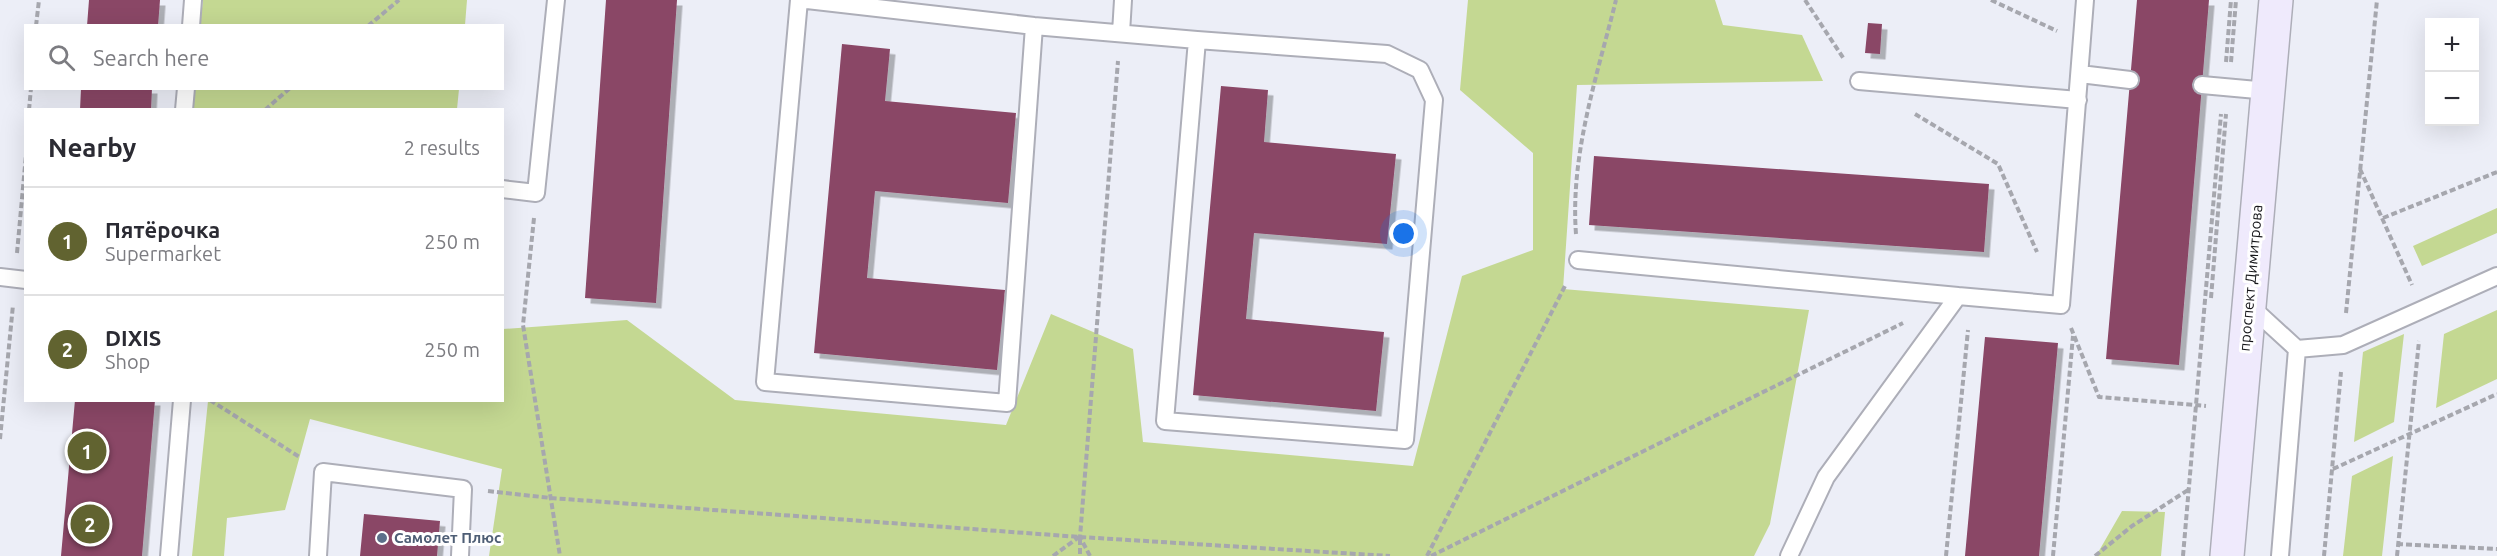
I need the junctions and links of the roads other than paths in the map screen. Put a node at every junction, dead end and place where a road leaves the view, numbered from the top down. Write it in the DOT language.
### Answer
graph roads {
  1 [pos="194,0"];
  2 [pos="556,0"];
  3 [pos="799,0"];
  4 [pos="807,0"];
  5 [pos="1123,0"];
  6 [pos="2085,0"];
  7 [pos="2276,0"];
  8 [pos="191,24"];
  9 [pos="1034,26"];
  10 [pos="1121,33"];
  11 [pos="1197,40"];
  12 [pos="2080,74"];
  13 [pos="2130,80"];
  14 [pos="1859,81"];
  15 [pos="2202,85"];
  16 [pos="186,90"];
  17 [pos="2268,91"];
  18 [pos="2078,100"];
  19 [pos="184,108"];
  20 [pos="504,189"];
  21 [pos="1578,260"];
  22 [pos="2497,276"];
  23 [pos="0,277"];
  24 [pos="24,280"];
  25 [pos="1965,296"];
  26 [pos="2249,305"];
  27 [pos="2297,349"];
  28 [pos="182,402"];
  29 [pos="169,556"];
  30 [pos="318,556"];
  31 [pos="460,556"];
  32 [pos="1789,556"];
  33 [pos="2227,556"];
  34 [pos="2280,556"];
  1 -- 8 [label="lane"];
  2 -- 20 [label="lane"];
  3 -- 9 [label="lane"];
  4 -- 9 [label="lane"];
  5 -- 10 [label="lane"];
  6 -- 12 [label="lane"];
  7 -- 17 [label="main road, проспект Димитрова"];
  9 -- 10 [label="lane"];
  10 -- 11 [label="lane"];
  11 -- 11 [label="lane"];
  12 -- 13 [label="lane"];
  12 -- 18 [label="lane"];
  14 -- 18 [label="lane"];
  15 -- 17 [label="lane"];
  16 -- 19 [label="lane"];
  17 -- 26 [label="main road, проспект Димитрова"];
  18 -- 25 [label="lane"];
  21 -- 25 [label="lane"];
  22 -- 27 [label="lane"];
  23 -- 24 [label="lane"];
  25 -- 32 [label="lane"];
  26 -- 27 [label="lane"];
  26 -- 33 [label="main road, проспект Димитрова"];
  27 -- 34 [label="lane"];
  28 -- 29 [label="lane"];
  30 -- 31 [label="lane"];
}
